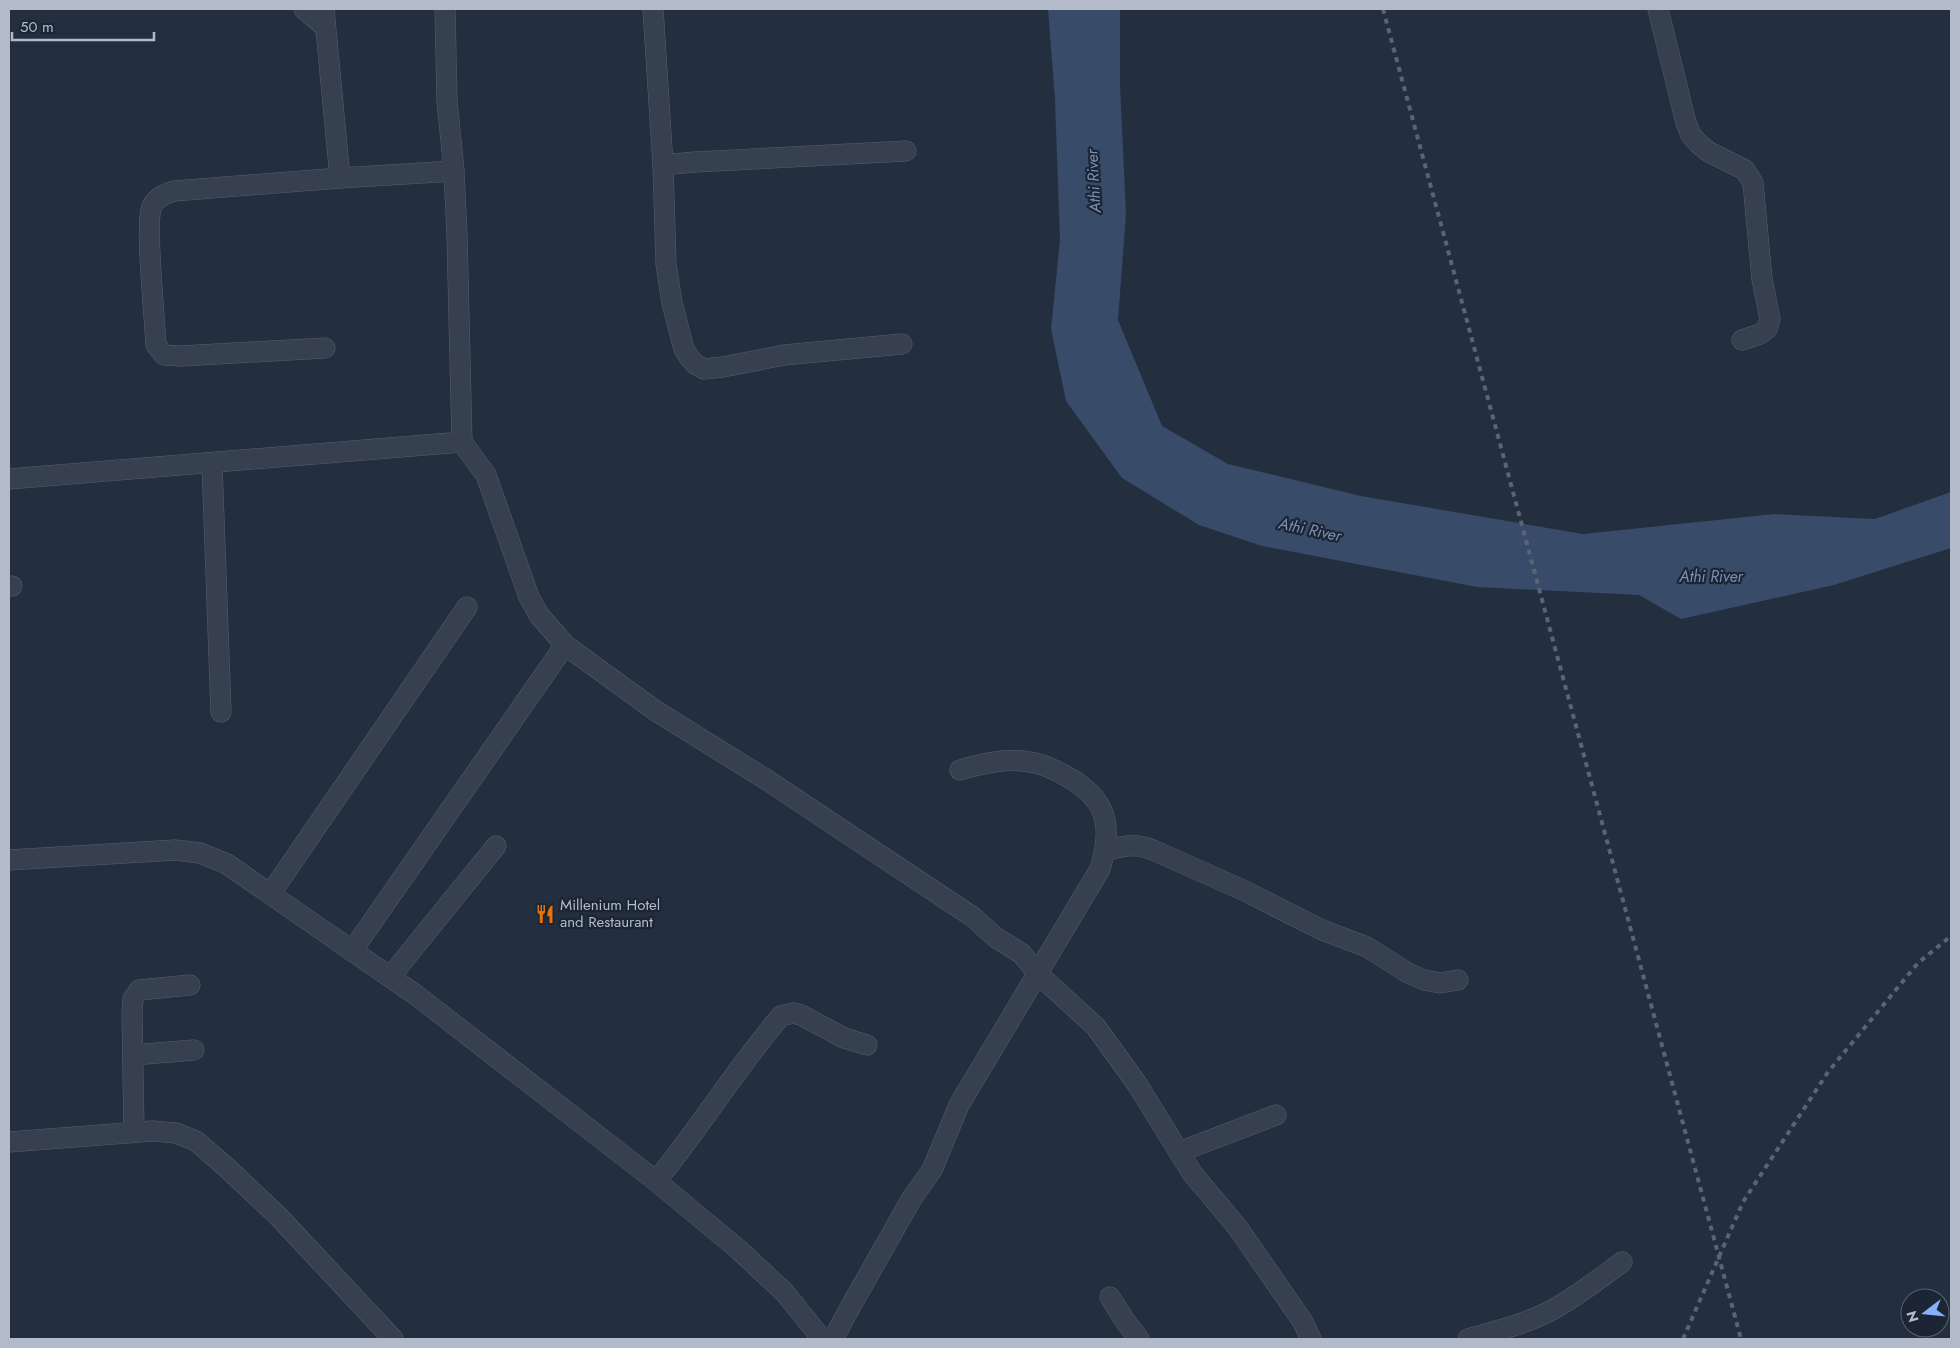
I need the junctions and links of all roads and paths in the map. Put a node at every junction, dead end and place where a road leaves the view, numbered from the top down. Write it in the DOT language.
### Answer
graph roads {
  1 [pos="304,9"];
  2 [pos="445,9"];
  3 [pos="653,9"];
  4 [pos="1658,9"];
  5 [pos="325,18"];
  6 [pos="906,151"];
  7 [pos="663,165"];
  8 [pos="454,171"];
  9 [pos="340,178"];
  10 [pos="1742,340"];
  11 [pos="902,344"];
  12 [pos="325,348"];
  13 [pos="462,442"];
  14 [pos="212,463"];
  15 [pos="9,479"];
  16 [pos="467,607"];
  17 [pos="565,645"];
  18 [pos="221,712"];
  19 [pos="960,770"];
  20 [pos="496,846"];
  21 [pos="1106,850"];
  22 [pos="9,860"];
  23 [pos="271,893"];
  24 [pos="352,951"];
  25 [pos="1037,973"];
  26 [pos="390,977"];
  27 [pos="1458,980"];
  28 [pos="190,985"];
  29 [pos="867,1045"];
  30 [pos="194,1050"];
  31 [pos="133,1054"];
  32 [pos="1276,1115"];
  33 [pos="134,1132"];
  34 [pos="9,1142"];
  35 [pos="1179,1152"];
  36 [pos="656,1181"];
  37 [pos="1622,1262"];
  38 [pos="1110,1297"];
  39 [pos="393,1339"];
  40 [pos="822,1339"];
  41 [pos="834,1339"];
  42 [pos="1139,1339"];
  43 [pos="1311,1339"];
  44 [pos="1468,1339"];
  1 -- 5 [label="street"];
  2 -- 8 [label="street"];
  3 -- 7 [label="street"];
  4 -- 10 [label="street"];
  5 -- 9 [label="street"];
  6 -- 7 [label="street"];
  7 -- 11 [label="street"];
  8 -- 9 [label="street"];
  8 -- 13 [label="street"];
  9 -- 12 [label="street"];
  13 -- 14 [label="street"];
  13 -- 17 [label="street"];
  14 -- 15 [label="street"];
  14 -- 18 [label="street"];
  16 -- 23 [label="street"];
  17 -- 24 [label="street"];
  17 -- 25 [label="street"];
  19 -- 21 [label="street"];
  20 -- 26 [label="street"];
  21 -- 25 [label="street"];
  21 -- 27 [label="street"];
  22 -- 23 [label="street"];
  23 -- 24 [label="street"];
  24 -- 26 [label="street"];
  25 -- 35 [label="street"];
  25 -- 41 [label="street"];
  26 -- 36 [label="street"];
  28 -- 31 [label="street"];
  29 -- 36 [label="street"];
  30 -- 31 [label="street"];
  31 -- 33 [label="street"];
  32 -- 35 [label="street"];
  33 -- 34 [label="street"];
  33 -- 39 [label="street"];
  35 -- 43 [label="street"];
  36 -- 40 [label="street"];
  37 -- 44 [label="street"];
  38 -- 42 [label="street"];
}
